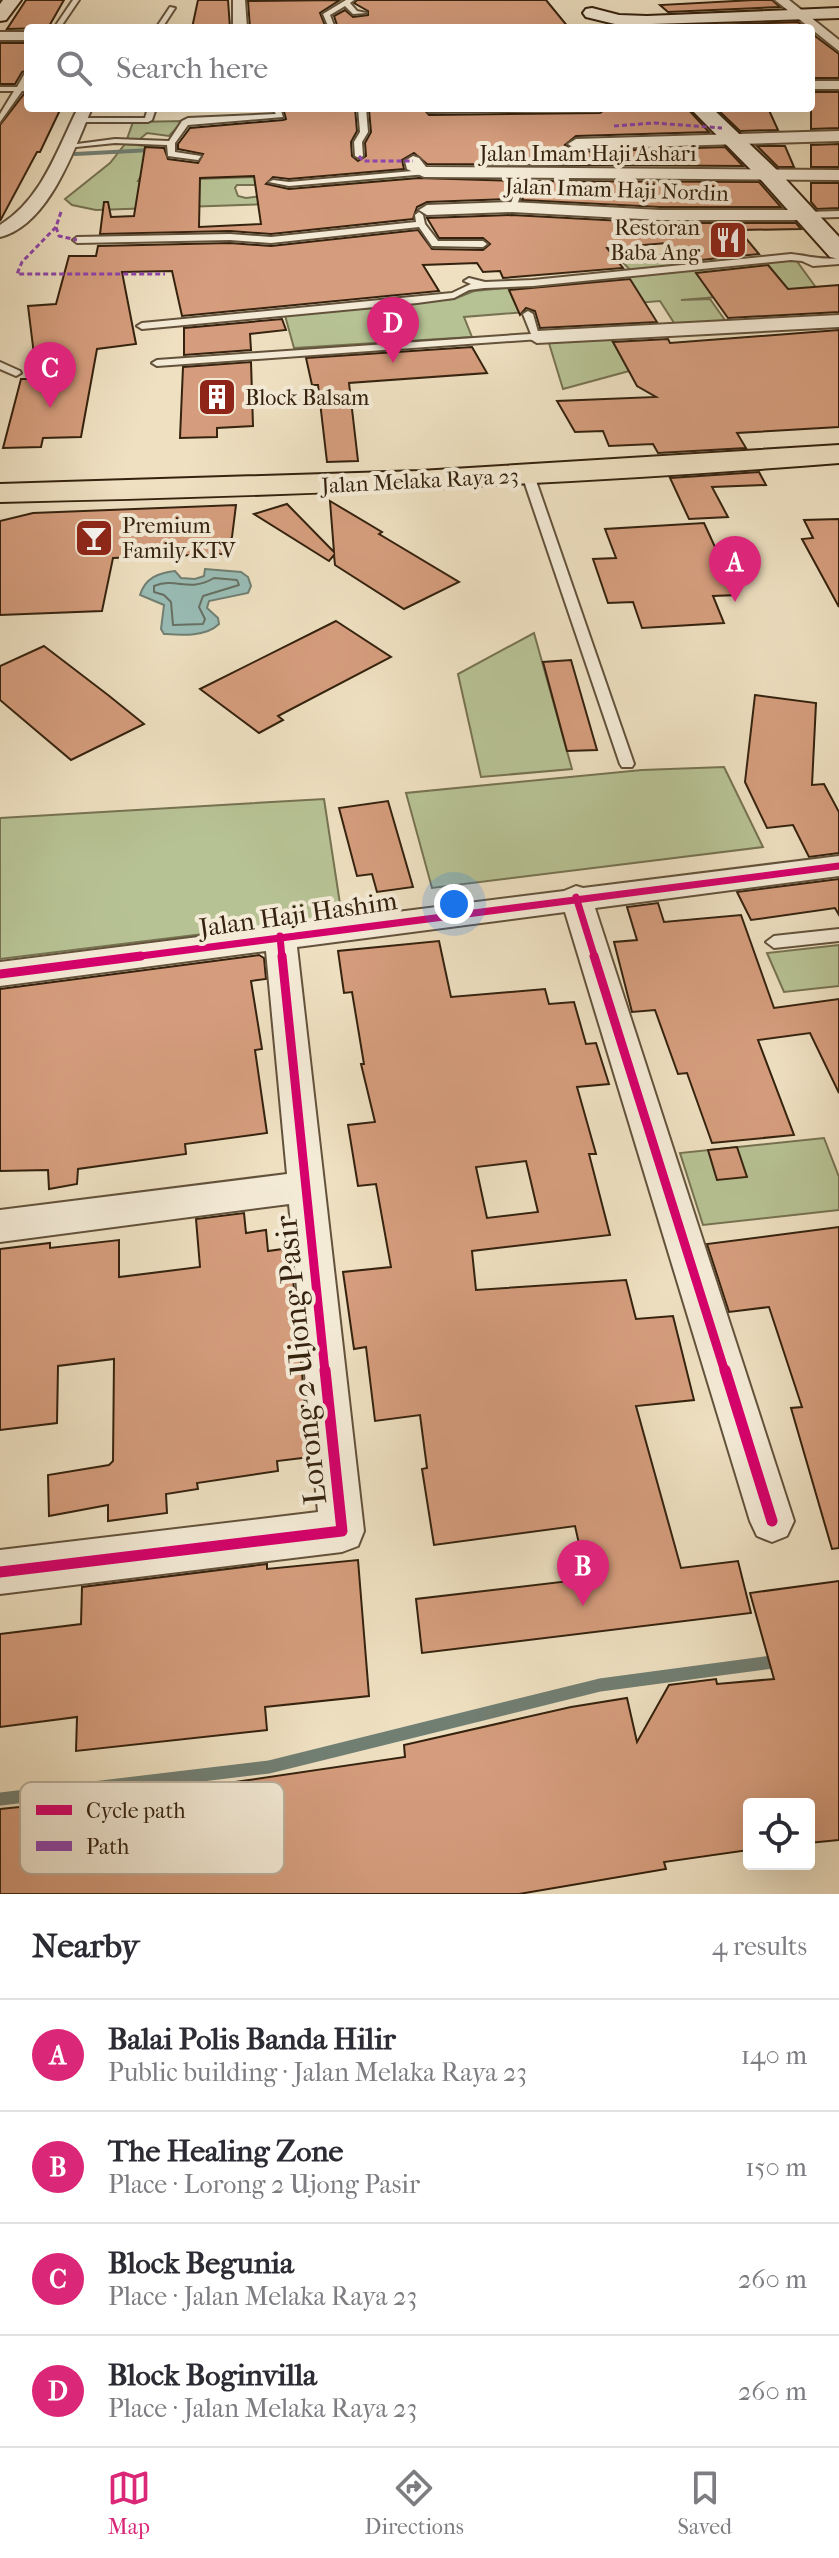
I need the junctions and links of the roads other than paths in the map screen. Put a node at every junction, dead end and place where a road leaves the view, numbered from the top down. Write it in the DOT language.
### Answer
graph roads {
  1 [pos="12,0"];
  2 [pos="76,0"];
  3 [pos="239,0"];
  4 [pos="576,0"];
  5 [pos="781,0"];
  6 [pos="348,1"];
  7 [pos="172,8"];
  8 [pos="363,13"];
  9 [pos="592,13"];
  10 [pos="839,13"];
  11 [pos="799,15"];
  12 [pos="0,16"];
  13 [pos="647,21"];
  14 [pos="60,24"];
  15 [pos="162,24"];
  16 [pos="240,24"];
  17 [pos="330,24"];
  18 [pos="606,24"];
  19 [pos="635,24"];
  20 [pos="810,24"];
  21 [pos="815,28"];
  22 [pos="0,36"];
  23 [pos="24,36"];
  24 [pos="839,47"];
  25 [pos="815,85"];
  26 [pos="839,85"];
  27 [pos="0,89"];
  28 [pos="24,89"];
  29 [pos="151,112"];
  30 [pos="278,112"];
  31 [pos="362,112"];
  32 [pos="704,112"];
  33 [pos="82,114"];
  34 [pos="0,120"];
  35 [pos="839,136"];
  36 [pos="731,137"];
  37 [pos="576,144"];
  38 [pos="66,146"];
  39 [pos="170,146"];
  40 [pos="359,156"];
  41 [pos="198,158"];
  42 [pos="418,166"];
  43 [pos="525,174"];
  44 [pos="839,175"];
  45 [pos="770,176"];
  46 [pos="273,182"];
  47 [pos="512,207"];
  48 [pos="839,214"];
  49 [pos="806,215"];
  50 [pos="424,217"];
  51 [pos="0,232"];
  52 [pos="77,240"];
  53 [pos="483,244"];
  54 [pos="839,252"];
  55 [pos="839,261"];
  56 [pos="469,281"];
  57 [pos="485,285"];
  58 [pos="528,314"];
  59 [pos="839,321"];
  60 [pos="142,326"];
  61 [pos="537,337"];
  62 [pos="157,363"];
  63 [pos="0,365"];
  64 [pos="16,373"];
  65 [pos="839,444"];
  66 [pos="839,454"];
  67 [pos="528,475"];
  68 [pos="0,478"];
  69 [pos="288,480"];
  70 [pos="0,493"];
  71 [pos="627,764"];
  72 [pos="839,866"];
  73 [pos="576,897"];
  74 [pos="839,935"];
  75 [pos="280,936"];
  76 [pos="774,942"];
  77 [pos="0,974"];
  78 [pos="306,1187"];
  79 [pos="0,1226"];
  80 [pos="772,1521"];
  81 [pos="0,1572"];
  1 -- 12 [label="main road"];
  2 -- 14 [label="lane"];
  3 -- 16 [label="street"];
  4 -- 9 [label="main road"];
  5 -- 11 [label="street"];
  6 -- 8 [label="lane"];
  6 -- 17 [label="lane"];
  7 -- 15 [label="lane"];
  9 -- 13 [label="main road"];
  9 -- 18 [label="main road"];
  10 -- 11 [label="main road"];
  11 -- 13 [label="main road"];
  11 -- 20 [label="street"];
  13 -- 19 [label="main road"];
  21 -- 24 [label="street"];
  22 -- 23 [label="street"];
  25 -- 26 [label="street"];
  27 -- 28 [label="lane"];
  28 -- 34 [label="lane"];
  29 -- 33 [label="lane"];
  30 -- 39 [label="lane"];
  31 -- 40 [label="lane"];
  32 -- 36 [label="main road"];
  33 -- 38 [label="street"];
  35 -- 36 [label="street"];
  36 -- 37 [label="street"];
  36 -- 45 [label="main road"];
  38 -- 39 [label="lane"];
  38 -- 51 [label="street"];
  39 -- 41 [label="lane"];
  42 -- 43 [label="street, Jalan Imam Haji Ashari"];
  42 -- 46 [label="lane"];
  43 -- 45 [label="street, Jalan Imam Haji Ashari"];
  43 -- 47 [label="lane"];
  44 -- 45 [label="street, Jalan Imam Haji Ashari"];
  45 -- 49 [label="main road"];
  47 -- 49 [label="street, Jalan Imam Haji Nordin"];
  47 -- 50 [label="street, Jalan Imam Haji Nordin"];
  48 -- 49 [label="lane"];
  49 -- 54 [label="main road"];
  50 -- 52 [label="lane"];
  50 -- 53 [label="lane"];
  55 -- 57 [label="lane"];
  56 -- 57 [label="lane"];
  57 -- 60 [label="lane"];
  58 -- 61 [label="lane"];
  59 -- 61 [label="street"];
  61 -- 62 [label="lane"];
  63 -- 64 [label="lane"];
  65 -- 69 [label="main road, Jalan Melaka Raya 23"];
  66 -- 67 [label="main road, Jalan Melaka Raya 23"];
  67 -- 69 [label="main road, Jalan Melaka Raya 23"];
  67 -- 71 [label="lane"];
  68 -- 69 [label="main road, Jalan Melaka Raya 23"];
  69 -- 70 [label="main road, Jalan Melaka Raya 23"];
  72 -- 73 [label="street, Jalan Haji Hashim"];
  73 -- 75 [label="street, Jalan Haji Hashim"];
  73 -- 80 [label="street"];
  74 -- 76 [label="lane"];
  75 -- 77 [label="street, Jalan Haji Hashim"];
  75 -- 78 [label="street, Lorong 2 Ujong Pasir"];
  78 -- 79 [label="street"];
  78 -- 81 [label="street, Lorong 2 Ujong Pasir"];
}
